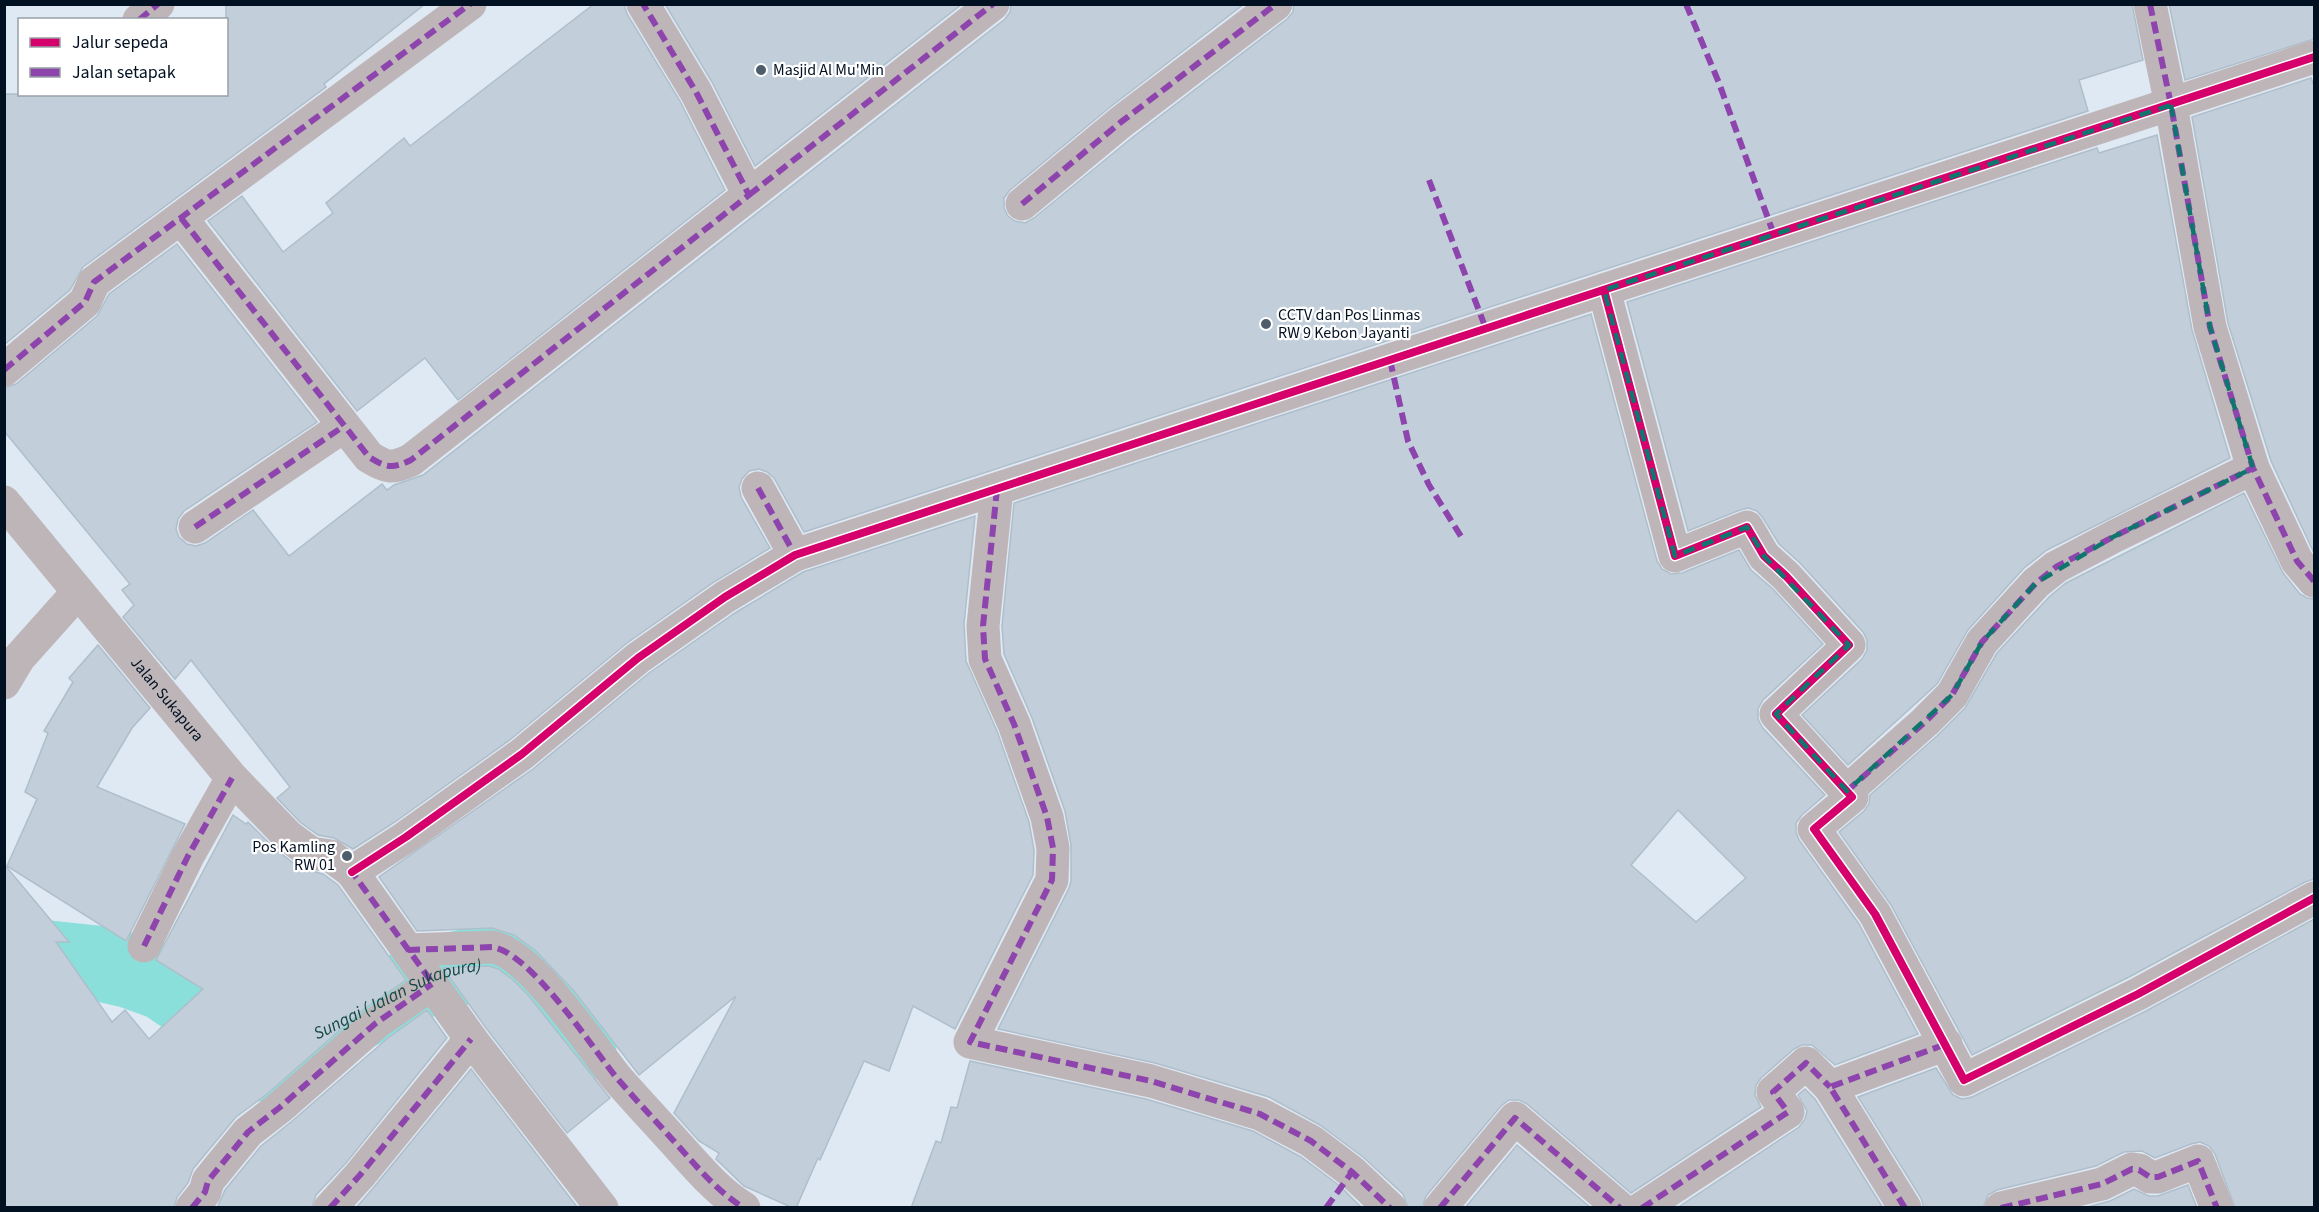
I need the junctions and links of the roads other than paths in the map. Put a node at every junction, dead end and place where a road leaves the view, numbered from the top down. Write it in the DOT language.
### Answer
graph roads {
  1 [pos="158,4"];
  2 [pos="470,4"];
  3 [pos="643,4"];
  4 [pos="993,4"];
  5 [pos="1276,4"];
  6 [pos="2150,4"];
  7 [pos="141,18"];
  8 [pos="2314,57"];
  9 [pos="2171,105"];
  10 [pos="748,195"];
  11 [pos="1022,204"];
  12 [pos="182,218"];
  13 [pos="1604,290"];
  14 [pos="4,369"];
  15 [pos="344,426"];
  16 [pos="2253,468"];
  17 [pos="758,488"];
  18 [pos="997,489"];
  19 [pos="4,502"];
  20 [pos="195,527"];
  21 [pos="795,555"];
  22 [pos="2314,581"];
  23 [pos="78,592"];
  24 [pos="4,682"];
  25 [pos="232,778"];
  26 [pos="1847,791"];
  27 [pos="352,872"];
  28 [pos="2314,898"];
  29 [pos="144,946"];
  30 [pos="422,969"];
  31 [pos="471,1039"];
  32 [pos="1946,1044"];
  33 [pos="1830,1087"];
  34 [pos="192,1208"];
  35 [pos="330,1208"];
  36 [pos="602,1208"];
  37 [pos="744,1208"];
  38 [pos="1390,1208"];
  39 [pos="1440,1208"];
  40 [pos="1620,1208"];
  41 [pos="1642,1208"];
  42 [pos="1905,1208"];
  43 [pos="2001,1208"];
  44 [pos="2217,1208"];
  1 -- 7 [label="street"];
  2 -- 12 [label="street"];
  3 -- 10 [label="street"];
  4 -- 10 [label="street"];
  5 -- 11 [label="street"];
  6 -- 9 [label="street"];
  8 -- 9 [label="street"];
  9 -- 13 [label="street"];
  9 -- 16 [label="street"];
  10 -- 15 [label="street"];
  12 -- 14 [label="street"];
  12 -- 15 [label="street"];
  13 -- 18 [label="street"];
  13 -- 26 [label="street"];
  15 -- 20 [label="street"];
  16 -- 22 [label="street"];
  16 -- 26 [label="street"];
  17 -- 21 [label="street"];
  18 -- 21 [label="street"];
  18 -- 38 [label="street"];
  19 -- 23 [label="street, Jalan Sukapura"];
  21 -- 27 [label="street"];
  23 -- 24 [label="street"];
  23 -- 25 [label="street, Jalan Sukapura"];
  25 -- 27 [label="street, Jalan Sukapura"];
  25 -- 29 [label="street"];
  26 -- 32 [label="street"];
  27 -- 30 [label="street"];
  28 -- 32 [label="street"];
  30 -- 31 [label="street"];
  30 -- 34 [label="street"];
  30 -- 37 [label="street"];
  31 -- 35 [label="street"];
  31 -- 36 [label="street"];
  32 -- 33 [label="street"];
  33 -- 41 [label="street"];
  33 -- 42 [label="street"];
  39 -- 40 [label="street"];
  43 -- 44 [label="street"];
}
